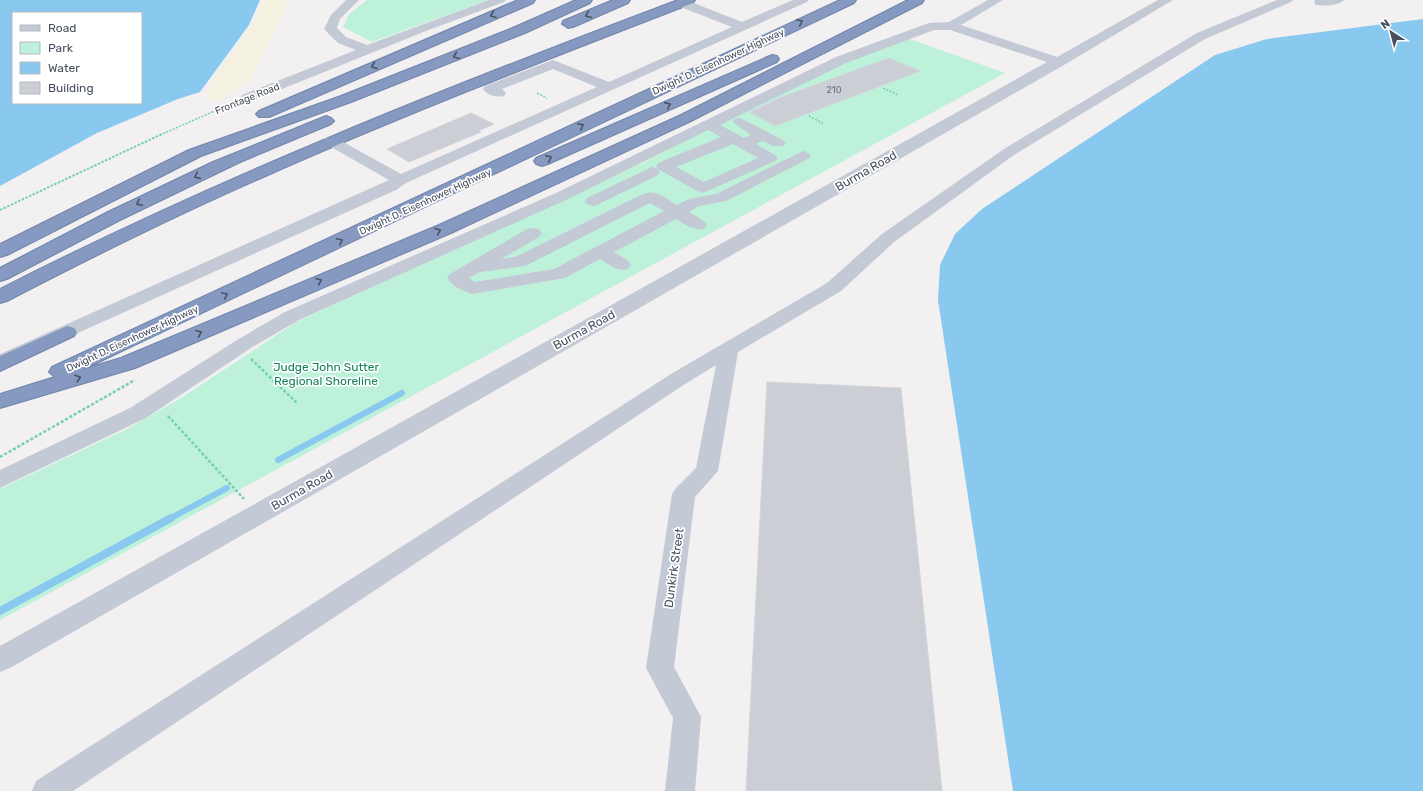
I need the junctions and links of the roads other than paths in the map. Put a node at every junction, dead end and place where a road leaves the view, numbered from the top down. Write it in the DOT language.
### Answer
graph roads {
  1 [pos="353,0"];
  2 [pos="500,0"];
  3 [pos="586,0"];
  4 [pos="624,0"];
  5 [pos="662,0"];
  6 [pos="803,0"];
  7 [pos="850,0"];
  8 [pos="907,0"];
  9 [pos="918,0"];
  10 [pos="997,0"];
  11 [pos="1167,0"];
  12 [pos="1287,0"];
  13 [pos="1338,0"];
  14 [pos="1320,2"];
  15 [pos="533,4"];
  16 [pos="689,4"];
  17 [pos="951,26"];
  18 [pos="743,27"];
  19 [pos="367,50"];
  20 [pos="1059,62"];
  21 [pos="608,86"];
  22 [pos="499,93"];
  23 [pos="358,94"];
  24 [pos="247,98"];
  25 [pos="740,122"];
  26 [pos="708,124"];
  27 [pos="762,135"];
  28 [pos="738,140"];
  29 [pos="331,141"];
  30 [pos="778,143"];
  31 [pos="195,153"];
  32 [pos="803,156"];
  33 [pos="220,166"];
  34 [pos="652,172"];
  35 [pos="400,180"];
  36 [pos="622,186"];
  37 [pos="445,191"];
  38 [pos="651,196"];
  39 [pos="593,201"];
  40 [pos="677,212"];
  41 [pos="698,225"];
  42 [pos="533,233"];
  43 [pos="0,244"];
  44 [pos="0,251"];
  45 [pos="601,252"];
  46 [pos="622,265"];
  47 [pos="471,269"];
  48 [pos="0,275"];
  49 [pos="0,286"];
  50 [pos="0,297"];
  51 [pos="67,332"];
  52 [pos="729,349"];
  53 [pos="0,355"];
  54 [pos="0,363"];
  55 [pos="0,401"];
  56 [pos="0,480"];
  57 [pos="0,660"];
  58 [pos="48,791"];
  59 [pos="680,791"];
  1 -- 19 [label="street"];
  2 -- 19 [label="street, Frontage Road"];
  3 -- 23 [label="highway, one-way"];
  4 -- 33 [label="highway, one-way"];
  5 -- 49 [label="highway"];
  6 -- 18 [label="street"];
  37 -- 7 [label="highway, Dwight D. Eisenhower Highway, one-way"];
  37 -- 8 [label="highway, one-way"];
  55 -- 9 [label="highway, one-way"];
  10 -- 17 [label="street"];
  11 -- 20 [label="street, Burma Road"];
  12 -- 52 [label="street"];
  13 -- 14 [label="street"];
  15 -- 31 [label="highway"];
  15 -- 43 [label="highway, one-way"];
  16 -- 18 [label="street"];
  16 -- 29 [label="highway"];
  17 -- 20 [label="street"];
  17 -- 26 [label="street"];
  18 -- 21 [label="street"];
  19 -- 24 [label="street, Frontage Road"];
  20 -- 57 [label="street, Burma Road"];
  21 -- 22 [label="street"];
  21 -- 35 [label="street"];
  23 -- 31 [label="highway"];
  23 -- 33 [label="highway"];
  25 -- 27 [label="street"];
  26 -- 28 [label="street"];
  26 -- 56 [label="street"];
  27 -- 28 [label="street"];
  27 -- 30 [label="street"];
  28 -- 28 [label="street"];
  29 -- 35 [label="street"];
  29 -- 50 [label="highway"];
  31 -- 44 [label="highway"];
  32 -- 40 [label="street"];
  33 -- 48 [label="highway, one-way"];
  34 -- 36 [label="street"];
  35 -- 51 [label="street"];
  35 -- 53 [label="street"];
  36 -- 38 [label="street"];
  36 -- 39 [label="street"];
  55 -- 37 [label="highway, Dwight D. Eisenhower Highway, one-way"];
  38 -- 40 [label="street"];
  38 -- 47 [label="street"];
  40 -- 41 [label="street"];
  40 -- 45 [label="street"];
  42 -- 47 [label="street"];
  45 -- 46 [label="street"];
  45 -- 47 [label="street"];
  51 -- 54 [label="highway"];
  52 -- 58 [label="street"];
  52 -- 59 [label="street, Dunkirk Street"];
}
